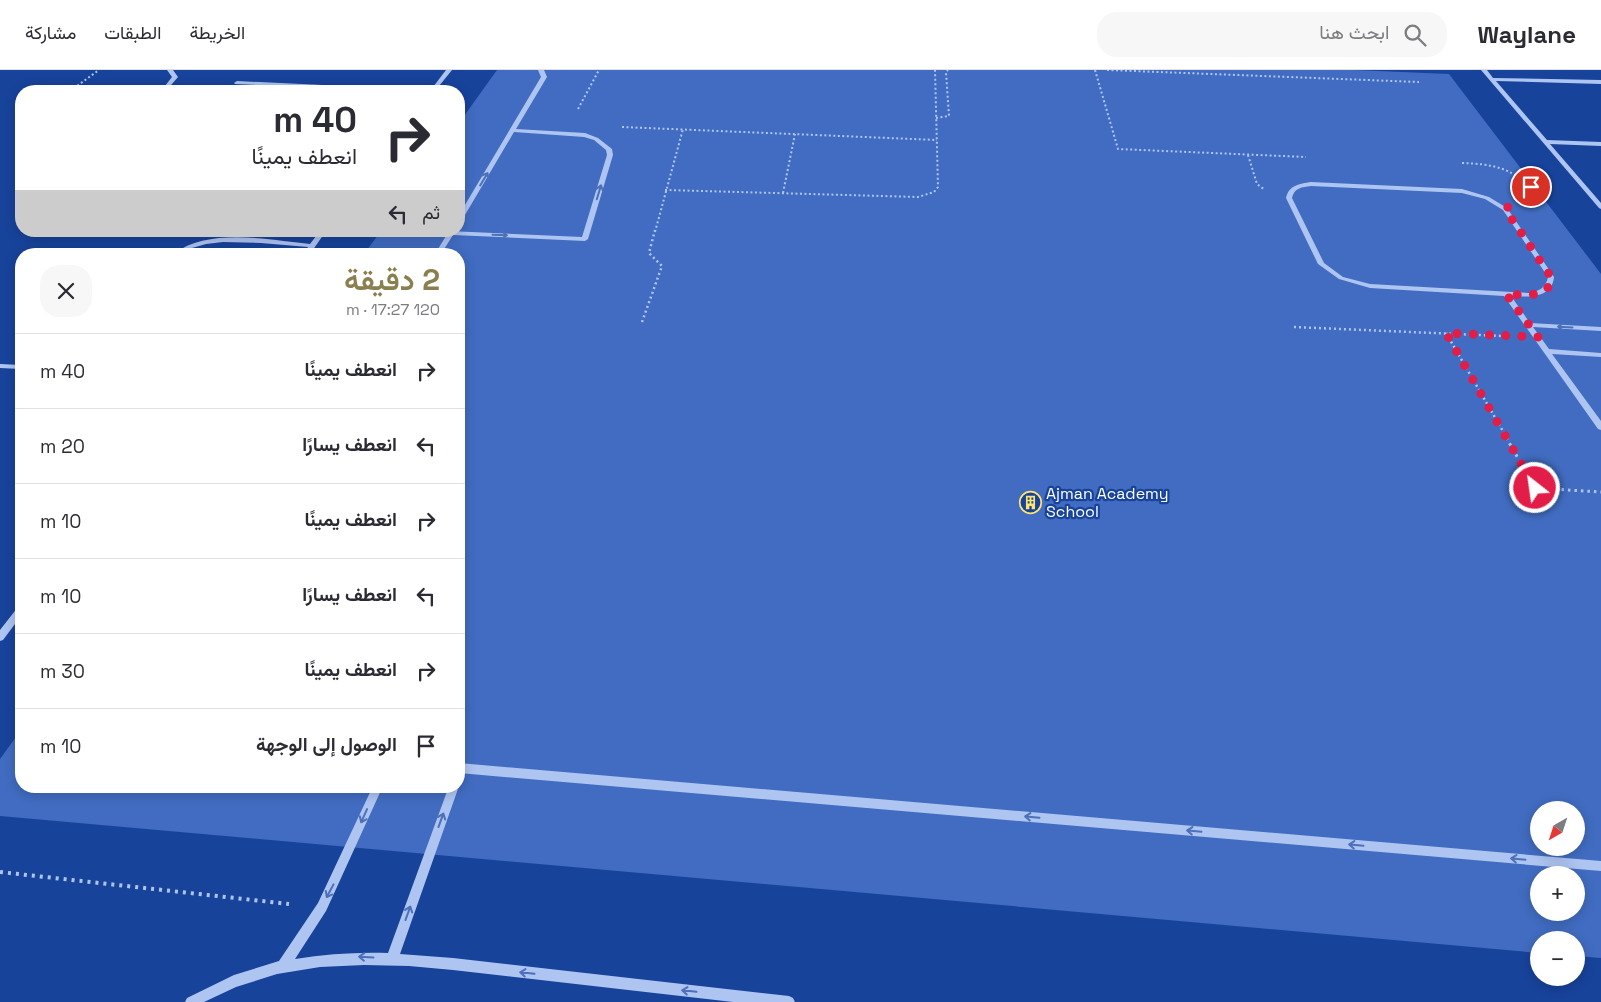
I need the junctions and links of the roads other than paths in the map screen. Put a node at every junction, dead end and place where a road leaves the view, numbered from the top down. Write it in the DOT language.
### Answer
graph roads {
  1 [pos="170,70"];
  2 [pos="449,70"];
  3 [pos="541,70"];
  4 [pos="1484,70"];
  5 [pos="1494,80"];
  6 [pos="1601,82"];
  7 [pos="237,83"];
  8 [pos="168,85"];
  9 [pos="280,85"];
  10 [pos="437,85"];
  11 [pos="513,130"];
  12 [pos="1546,142"];
  13 [pos="1601,144"];
  14 [pos="1601,207"];
  15 [pos="465,210"];
  16 [pos="465,233"];
  17 [pos="319,237"];
  18 [pos="449,237"];
  19 [pos="312,246"];
  20 [pos="189,248"];
  21 [pos="442,248"];
  22 [pos="1506,294"];
  23 [pos="1529,325"];
  24 [pos="1601,329"];
  25 [pos="1548,351"];
  26 [pos="1601,355"];
  27 [pos="0,366"];
  28 [pos="15,367"];
  29 [pos="1601,427"];
  30 [pos="15,618"];
  31 [pos="0,637"];
  32 [pos="465,770"];
  33 [pos="375,793"];
  34 [pos="451,793"];
  35 [pos="1601,866"];
  36 [pos="392,959"];
  37 [pos="283,966"];
  38 [pos="190,1002"];
  39 [pos="790,1002"];
  1 -- 8 [label="street"];
  2 -- 10 [label="street"];
  3 -- 11 [label="street"];
  4 -- 5 [label="street"];
  5 -- 6 [label="street"];
  5 -- 12 [label="street"];
  7 -- 9 [label="street"];
  15 -- 11 [label="street, one-way"];
  16 -- 11 [label="street, one-way"];
  12 -- 13 [label="street"];
  12 -- 14 [label="street"];
  17 -- 19 [label="street"];
  18 -- 21 [label="street"];
  19 -- 20 [label="lane"];
  22 -- 22 [label="street"];
  22 -- 23 [label="street"];
  24 -- 23 [label="street, one-way"];
  23 -- 25 [label="street"];
  25 -- 26 [label="street"];
  25 -- 29 [label="street"];
  27 -- 28 [label="street"];
  30 -- 31 [label="street"];
  35 -- 32 [label="street, one-way"];
  33 -- 37 [label="street, one-way"];
  36 -- 34 [label="street, one-way"];
  36 -- 37 [label="street, one-way"];
  39 -- 36 [label="street, one-way"];
  37 -- 38 [label="street"];
}
